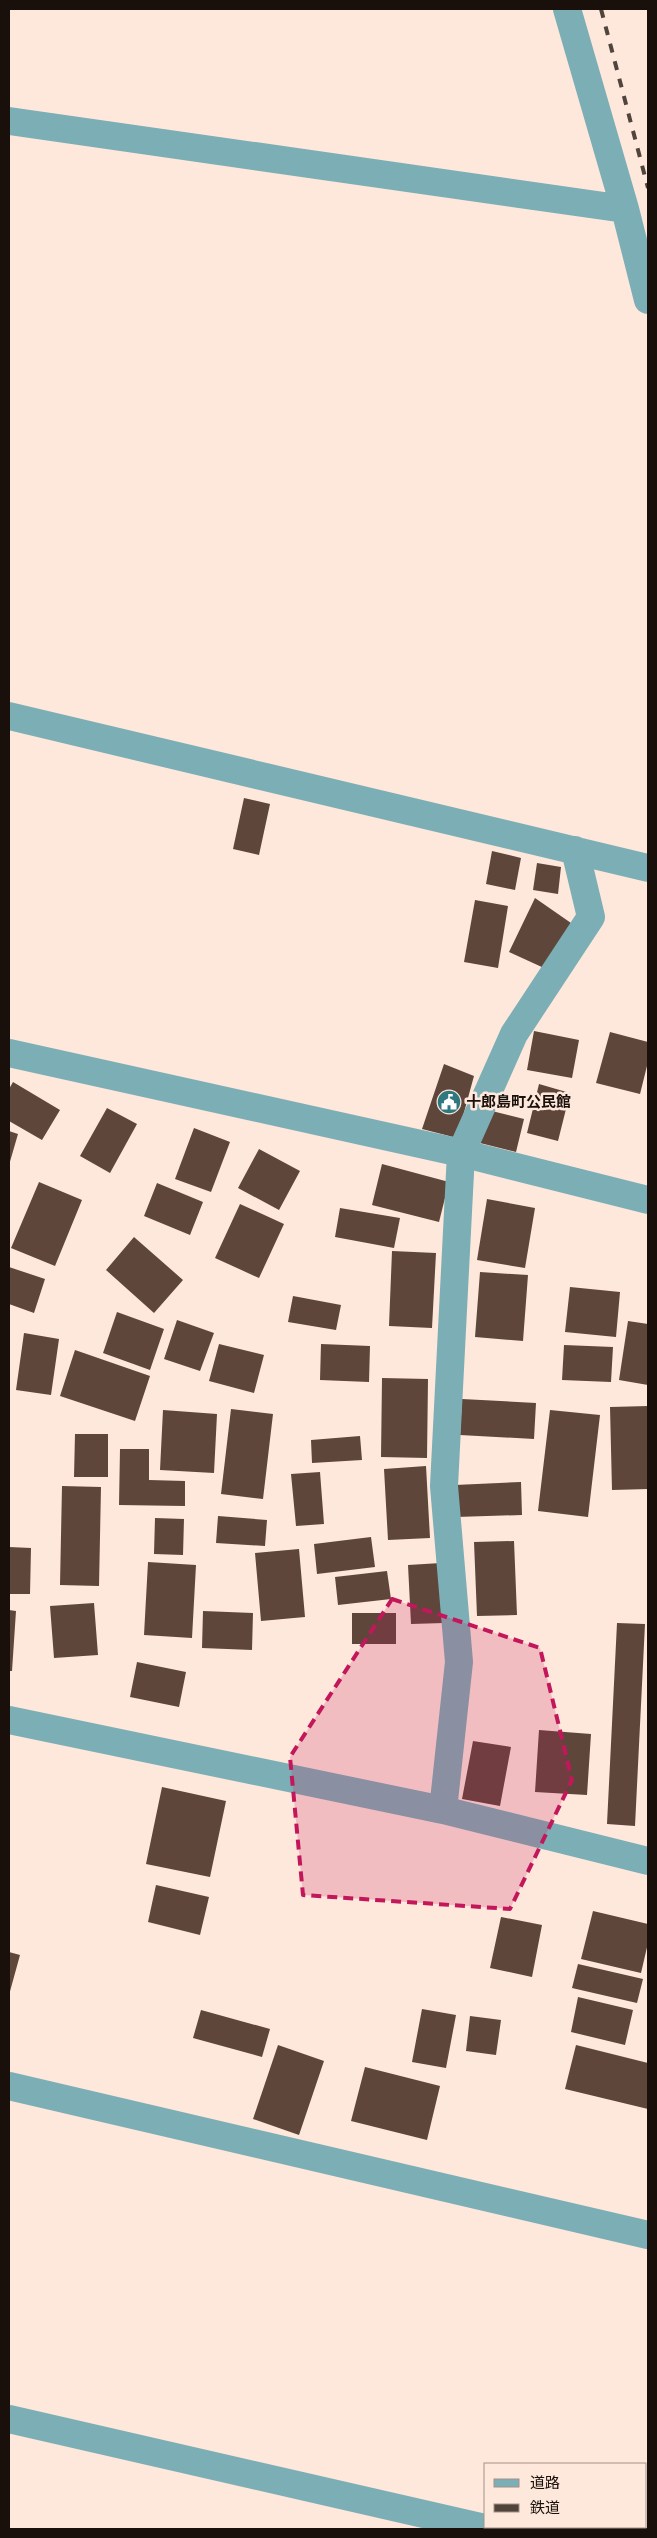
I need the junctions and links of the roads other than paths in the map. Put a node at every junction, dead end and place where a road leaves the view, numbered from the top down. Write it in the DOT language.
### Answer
graph roads {
  1 [pos="567,9"];
  2 [pos="9,121"];
  3 [pos="625,209"];
  4 [pos="648,300"];
  5 [pos="9,716"];
  6 [pos="575,850"];
  7 [pos="648,868"];
  8 [pos="9,1053"];
  9 [pos="461,1153"];
  10 [pos="648,1200"];
  11 [pos="9,1720"];
  12 [pos="443,1810"];
  13 [pos="648,1861"];
  14 [pos="9,2086"];
  15 [pos="648,2235"];
  16 [pos="9,2419"];
  17 [pos="484,2528"];
  1 -- 3 [label="street"];
  2 -- 3 [label="street"];
  3 -- 4 [label="street"];
  5 -- 6 [label="street"];
  6 -- 7 [label="street"];
  6 -- 9 [label="street"];
  8 -- 9 [label="street"];
  9 -- 10 [label="street"];
  9 -- 12 [label="street"];
  11 -- 12 [label="street"];
  12 -- 13 [label="street"];
  14 -- 15 [label="street"];
  16 -- 17 [label="street"];
}
